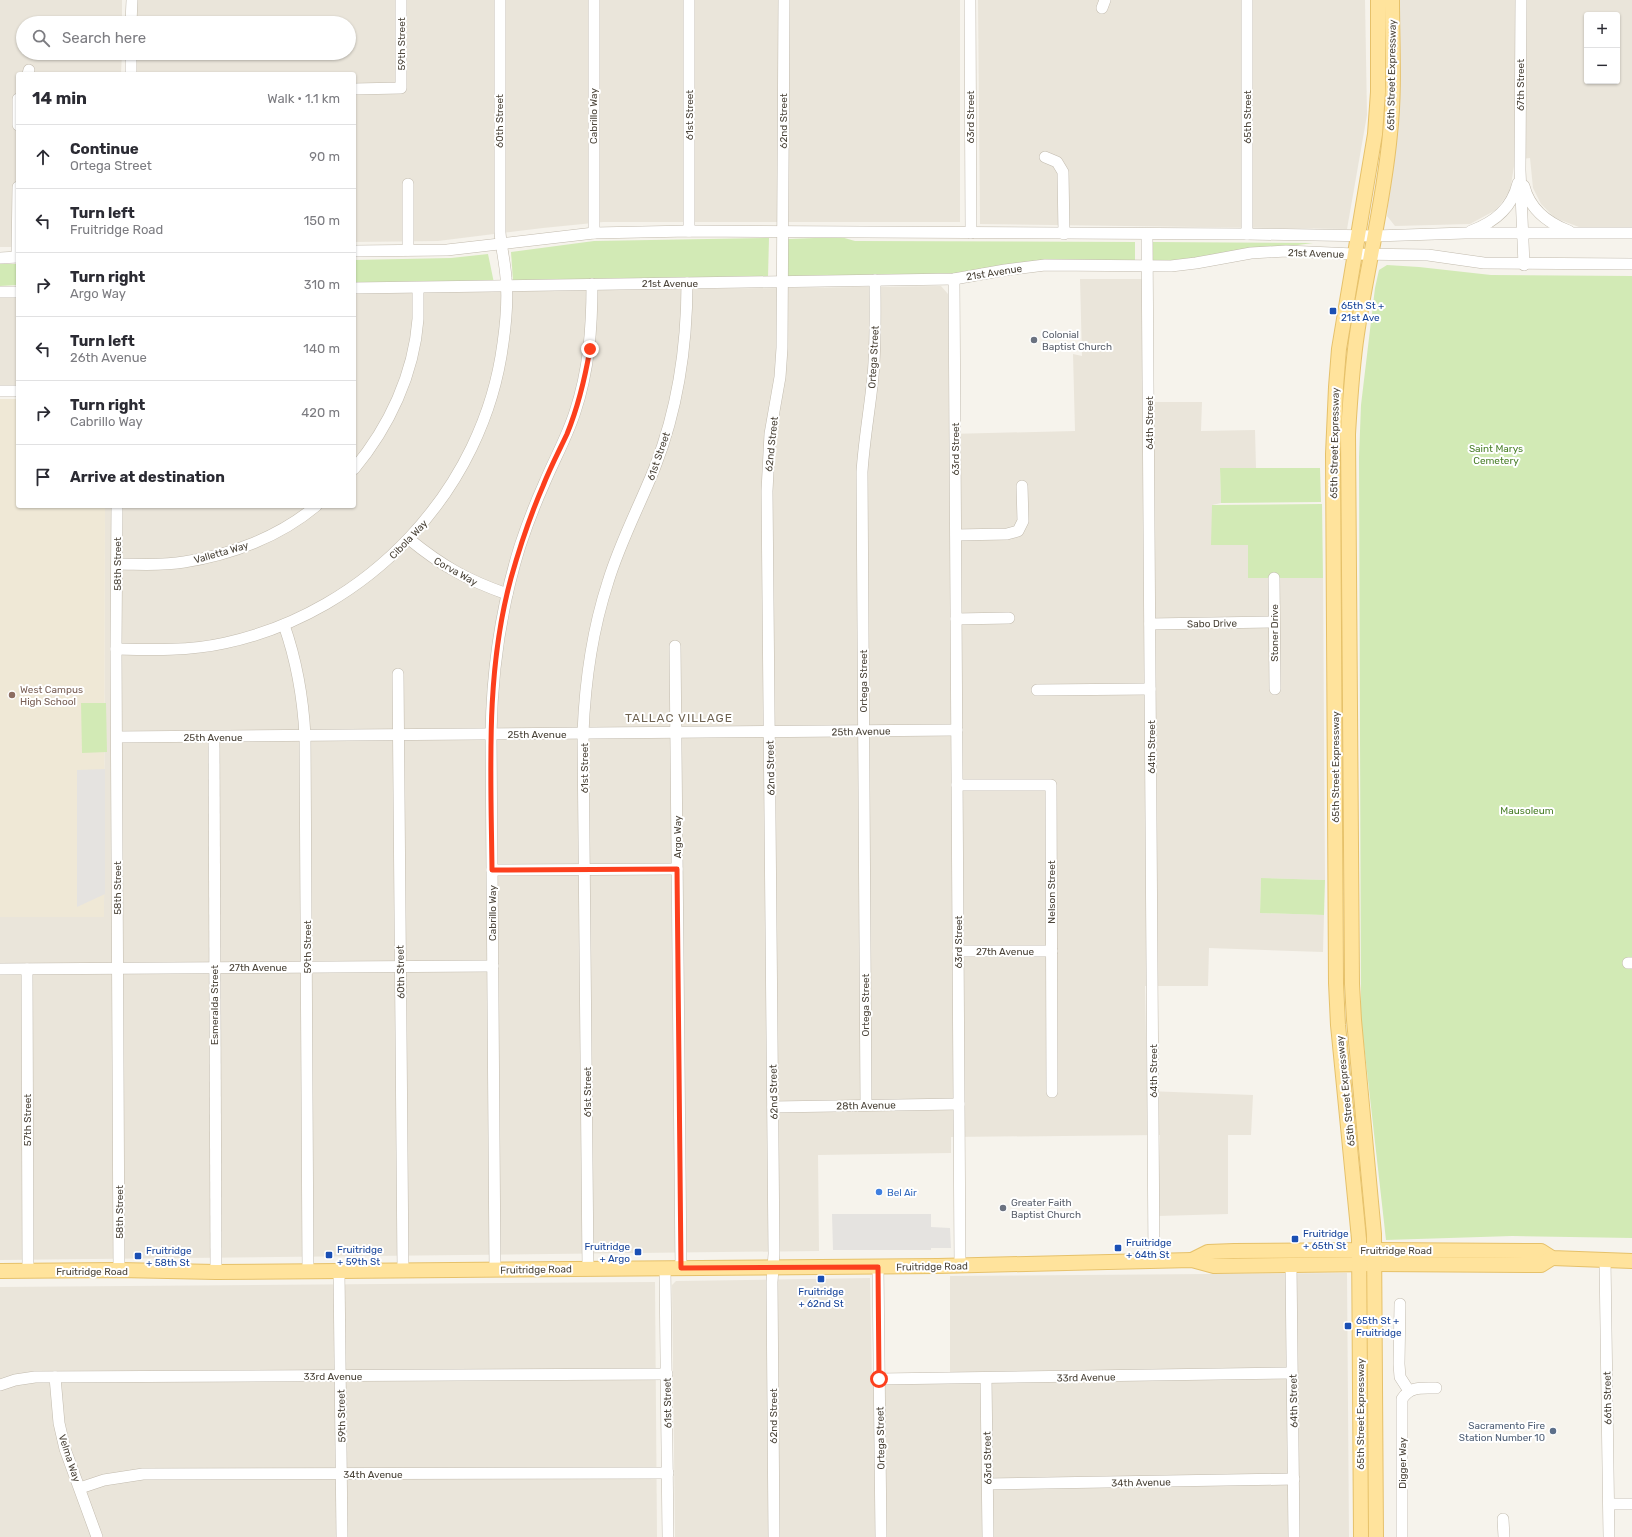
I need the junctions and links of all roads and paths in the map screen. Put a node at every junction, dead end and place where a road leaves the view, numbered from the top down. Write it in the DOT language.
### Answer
graph roads {
  1 [pos="132,0"];
  2 [pos="401,0"];
  3 [pos="500,0"];
  4 [pos="594,0"];
  5 [pos="689,0"];
  6 [pos="784,0"];
  7 [pos="970,0"];
  8 [pos="1247,0"];
  9 [pos="1378,0"];
  10 [pos="1392,0"];
  11 [pos="1521,0"];
  12 [pos="132,16"];
  13 [pos="131,60"];
  14 [pos="131,72"];
  15 [pos="356,89"];
  16 [pos="1045,157"];
  17 [pos="1520,170"];
  18 [pos="408,184"];
  19 [pos="783,230"];
  20 [pos="689,231"];
  21 [pos="594,233"];
  22 [pos="971,233"];
  23 [pos="1465,233"];
  24 [pos="1523,233"];
  25 [pos="1576,233"];
  26 [pos="1632,233"];
  27 [pos="1064,234"];
  28 [pos="1147,234"];
  29 [pos="1247,234"];
  30 [pos="1358,236"];
  31 [pos="1375,236"];
  32 [pos="500,243"];
  33 [pos="408,250"];
  34 [pos="356,251"];
  35 [pos="1354,254"];
  36 [pos="1372,254"];
  37 [pos="16,257"];
  38 [pos="0,258"];
  39 [pos="1632,264"];
  40 [pos="1524,265"];
  41 [pos="1148,266"];
  42 [pos="954,279"];
  43 [pos="875,280"];
  44 [pos="782,282"];
  45 [pos="687,283"];
  46 [pos="592,284"];
  47 [pos="507,287"];
  48 [pos="356,288"];
  49 [pos="418,288"];
  50 [pos="0,292"];
  51 [pos="16,292"];
  52 [pos="0,391"];
  53 [pos="16,391"];
  54 [pos="356,467"];
  55 [pos="1022,486"];
  56 [pos="117,508"];
  57 [pos="313,508"];
  58 [pos="956,534"];
  59 [pos="409,539"];
  60 [pos="117,564"];
  61 [pos="1274,578"];
  62 [pos="507,594"];
  63 [pos="1009,618"];
  64 [pos="956,619"];
  65 [pos="1274,622"];
  66 [pos="284,624"];
  67 [pos="1150,624"];
  68 [pos="675,646"];
  69 [pos="116,649"];
  70 [pos="398,674"];
  71 [pos="1275,688"];
  72 [pos="1150,689"];
  73 [pos="1037,690"];
  74 [pos="957,730"];
  75 [pos="863,731"];
  76 [pos="769,732"];
  77 [pos="676,733"];
  78 [pos="491,734"];
  79 [pos="584,734"];
  80 [pos="398,735"];
  81 [pos="305,736"];
  82 [pos="117,737"];
  83 [pos="214,737"];
  84 [pos="957,785"];
  85 [pos="585,869"];
  86 [pos="677,869"];
  87 [pos="492,870"];
  88 [pos="958,951"];
  89 [pos="1052,951"];
  90 [pos="400,966"];
  91 [pos="492,966"];
  92 [pos="214,967"];
  93 [pos="307,967"];
  94 [pos="117,968"];
  95 [pos="0,969"];
  96 [pos="27,969"];
  97 [pos="1052,1092"];
  98 [pos="959,1104"];
  99 [pos="866,1105"];
  100 [pos="773,1107"];
  101 [pos="1359,1250"];
  102 [pos="1374,1250"];
  103 [pos="1552,1258"];
  104 [pos="1605,1259"];
  105 [pos="1154,1260"];
  106 [pos="1192,1260"];
  107 [pos="1632,1261"];
  108 [pos="1375,1264"];
  109 [pos="1291,1265"];
  110 [pos="1359,1265"];
  111 [pos="960,1266"];
  112 [pos="773,1267"];
  113 [pos="878,1267"];
  114 [pos="665,1268"];
  115 [pos="681,1268"];
  116 [pos="588,1269"];
  117 [pos="119,1270"];
  118 [pos="495,1270"];
  119 [pos="0,1271"];
  120 [pos="28,1271"];
  121 [pos="339,1271"];
  122 [pos="403,1271"];
  123 [pos="216,1272"];
  124 [pos="308,1272"];
  125 [pos="1400,1304"];
  126 [pos="1292,1373"];
  127 [pos="666,1374"];
  128 [pos="340,1376"];
  129 [pos="54,1377"];
  130 [pos="986,1378"];
  131 [pos="879,1379"];
  132 [pos="0,1386"];
  133 [pos="1436,1388"];
  134 [pos="1409,1391"];
  135 [pos="668,1473"];
  136 [pos="341,1474"];
  137 [pos="1294,1479"];
  138 [pos="988,1484"];
  139 [pos="80,1488"];
  140 [pos="1609,1504"];
  141 [pos="1632,1504"];
  142 [pos="1503,1519"];
  143 [pos="98,1537"];
  144 [pos="342,1537"];
  145 [pos="668,1537"];
  146 [pos="774,1537"];
  147 [pos="881,1537"];
  148 [pos="988,1537"];
  149 [pos="1294,1537"];
  150 [pos="1361,1537"];
  151 [pos="1376,1537"];
  152 [pos="1402,1537"];
  153 [pos="1504,1537"];
  154 [pos="1609,1537"];
  1 -- 12 [label="street"];
  2 -- 15 [label="street, 59th Street"];
  3 -- 32 [label="street, 60th Street"];
  4 -- 21 [label="street, Cabrillo Way"];
  5 -- 20 [label="street, 61st Street"];
  6 -- 19 [label="street, 62nd Street"];
  7 -- 22 [label="street, 63rd Street"];
  8 -- 29 [label="street, 65th Street"];
  9 -- 30 [label="main road, 65th Street Expressway"];
  10 -- 31 [label="main road, 65th Street Expressway"];
  11 -- 17 [label="street, 67th Street"];
  13 -- 14 [label="street"];
  16 -- 27 [label="street"];
  17 -- 23 [label="street, 67th Street"];
  17 -- 24 [label="street, 67th Street"];
  17 -- 25 [label="street, 67th Street"];
  18 -- 33 [label="street"];
  19 -- 20 [label="street, 21st Avenue"];
  19 -- 22 [label="street, 21st Avenue"];
  19 -- 44 [label="street, 62nd Street"];
  20 -- 21 [label="street, 21st Avenue"];
  21 -- 32 [label="street, 21st Avenue"];
  22 -- 27 [label="street, 21st Avenue"];
  23 -- 24 [label="street, 21st Avenue"];
  23 -- 31 [label="street, 21st Avenue"];
  24 -- 25 [label="street, 21st Avenue"];
  24 -- 40 [label="street, 67th Street"];
  25 -- 26 [label="street, 21st Avenue"];
  27 -- 28 [label="street, 21st Avenue"];
  28 -- 29 [label="street, 21st Avenue"];
  28 -- 41 [label="street, 64th Street"];
  29 -- 30 [label="street, 21st Avenue"];
  30 -- 31 [label="street, 21st Avenue"];
  30 -- 35 [label="main road, 65th Street Expressway"];
  31 -- 36 [label="main road, 65th Street Expressway"];
  32 -- 33 [label="street, 21st Avenue"];
  32 -- 47 [label="street, Cibola Way"];
  33 -- 34 [label="street, 21st Avenue"];
  35 -- 36 [label="street, 21st Avenue"];
  35 -- 41 [label="street, 21st Avenue"];
  35 -- 101 [label="main road, 65th Street Expressway"];
  36 -- 40 [label="street, 21st Avenue"];
  36 -- 102 [label="main road, 65th Street Expressway"];
  37 -- 38 [label="street"];
  39 -- 40 [label="street, 21st Avenue"];
  41 -- 42 [label="street, 21st Avenue"];
  41 -- 67 [label="street, 64th Street"];
  42 -- 43 [label="street, 21st Avenue"];
  42 -- 58 [label="street, 63rd Street"];
  43 -- 44 [label="street, 21st Avenue"];
  43 -- 75 [label="street, Ortega Street"];
  44 -- 45 [label="street, 21st Avenue"];
  44 -- 76 [label="street, 62nd Street"];
  45 -- 46 [label="street, 21st Avenue"];
  45 -- 79 [label="street, 61st Street"];
  46 -- 47 [label="street, 21st Avenue"];
  46 -- 62 [label="street, Cabrillo Way"];
  47 -- 49 [label="street, 21st Avenue"];
  47 -- 59 [label="street, Cibola Way"];
  48 -- 49 [label="street, 21st Avenue"];
  49 -- 54 [label="street"];
  50 -- 51 [label="street"];
  52 -- 53 [label="street"];
  55 -- 58 [label="street"];
  56 -- 60 [label="street, 58th Street"];
  57 -- 60 [label="street, Valletta Way"];
  58 -- 64 [label="street, 63rd Street"];
  59 -- 62 [label="street, Corva Way"];
  59 -- 66 [label="street, Cibola Way"];
  60 -- 69 [label="street, 58th Street"];
  61 -- 65 [label="street, Stoner Drive"];
  62 -- 78 [label="street, Cabrillo Way"];
  63 -- 64 [label="street"];
  64 -- 74 [label="street, 63rd Street"];
  65 -- 67 [label="street, Sabo Drive"];
  65 -- 71 [label="street, Stoner Drive"];
  66 -- 69 [label="street, Cibola Way"];
  66 -- 81 [label="street, 59th Street"];
  67 -- 72 [label="street, 64th Street"];
  68 -- 77 [label="street, Argo Way"];
  69 -- 82 [label="street, 58th Street"];
  70 -- 80 [label="street, 60th Street"];
  72 -- 73 [label="street"];
  72 -- 105 [label="street, 64th Street"];
  74 -- 75 [label="street, 25th Avenue"];
  74 -- 84 [label="street, 63rd Street"];
  75 -- 76 [label="street, 25th Avenue"];
  75 -- 99 [label="street, Ortega Street"];
  76 -- 77 [label="street, 25th Avenue"];
  76 -- 100 [label="street, 62nd Street"];
  77 -- 79 [label="street, 25th Avenue"];
  77 -- 86 [label="street, Argo Way"];
  78 -- 79 [label="street, 25th Avenue"];
  78 -- 80 [label="street, 25th Avenue"];
  78 -- 87 [label="street, Cabrillo Way"];
  79 -- 85 [label="street, 61st Street"];
  80 -- 81 [label="street, 25th Avenue"];
  80 -- 90 [label="street, 60th Street"];
  81 -- 83 [label="street, 25th Avenue"];
  81 -- 93 [label="street, 59th Street"];
  82 -- 83 [label="street, 25th Avenue"];
  82 -- 94 [label="street, 58th Street"];
  83 -- 92 [label="street, Esmeralda Street"];
  84 -- 88 [label="street, 63rd Street"];
  84 -- 89 [label="street, Nelson Street"];
  85 -- 86 [label="street"];
  85 -- 87 [label="street"];
  85 -- 116 [label="street, 61st Street"];
  86 -- 115 [label="street, Argo Way"];
  87 -- 91 [label="street, Cabrillo Way"];
  88 -- 89 [label="street, 27th Avenue"];
  88 -- 98 [label="street, 63rd Street"];
  89 -- 97 [label="street, Nelson Street"];
  90 -- 91 [label="street, 27th Avenue"];
  90 -- 93 [label="street, 27th Avenue"];
  90 -- 122 [label="street, 60th Street"];
  91 -- 118 [label="street, Cabrillo Way"];
  92 -- 93 [label="street, 27th Avenue"];
  92 -- 94 [label="street, 27th Avenue"];
  92 -- 123 [label="street, Esmeralda Street"];
  93 -- 124 [label="street, 59th Street"];
  94 -- 96 [label="street, 27th Avenue"];
  94 -- 117 [label="street, 58th Street"];
  95 -- 96 [label="street, 27th Avenue"];
  96 -- 120 [label="street, 57th Street"];
  98 -- 99 [label="street, 28th Avenue"];
  98 -- 111 [label="street, 63rd Street"];
  99 -- 100 [label="street, 28th Avenue"];
  100 -- 112 [label="street, 62nd Street"];
  101 -- 102 [label="main road, Fruitridge Road"];
  101 -- 106 [label="main road, Fruitridge Road"];
  101 -- 110 [label="main road, 65th Street Expressway"];
  102 -- 103 [label="main road, Fruitridge Road"];
  102 -- 108 [label="main road, 65th Street Expressway"];
  103 -- 104 [label="main road, Fruitridge Road"];
  103 -- 108 [label="main road, Fruitridge Road"];
  104 -- 107 [label="main road, Fruitridge Road"];
  104 -- 140 [label="street, 66th Street"];
  105 -- 106 [label="main road, Fruitridge Road"];
  105 -- 111 [label="main road, Fruitridge Road"];
  106 -- 109 [label="main road, Fruitridge Road"];
  108 -- 110 [label="main road, Fruitridge Road"];
  108 -- 151 [label="main road, 65th Street Expressway"];
  109 -- 110 [label="main road, Fruitridge Road"];
  109 -- 126 [label="street, 64th Street"];
  110 -- 150 [label="main road, 65th Street Expressway"];
  111 -- 113 [label="main road, Fruitridge Road"];
  112 -- 113 [label="main road, Fruitridge Road"];
  112 -- 115 [label="main road, Fruitridge Road"];
  112 -- 146 [label="street, 62nd Street"];
  113 -- 131 [label="street, Ortega Street"];
  114 -- 115 [label="main road, Fruitridge Road"];
  114 -- 116 [label="main road, Fruitridge Road"];
  114 -- 127 [label="street, 61st Street"];
  116 -- 118 [label="main road, Fruitridge Road"];
  117 -- 120 [label="main road, Fruitridge Road"];
  117 -- 123 [label="main road, Fruitridge Road"];
  118 -- 122 [label="main road, Fruitridge Road"];
  119 -- 120 [label="main road, Fruitridge Road"];
  121 -- 122 [label="main road, Fruitridge Road"];
  121 -- 124 [label="main road, Fruitridge Road"];
  121 -- 128 [label="street, 59th Street"];
  123 -- 124 [label="main road, Fruitridge Road"];
  125 -- 134 [label="street"];
  126 -- 130 [label="street, 33rd Avenue"];
  126 -- 137 [label="street, 64th Street"];
  127 -- 128 [label="street, 33rd Avenue"];
  127 -- 135 [label="street, 61st Street"];
  128 -- 129 [label="street, 33rd Avenue"];
  128 -- 136 [label="street, 59th Street"];
  129 -- 132 [label="street, 33rd Avenue"];
  129 -- 139 [label="street, Velma Way"];
  130 -- 131 [label="street, 33rd Avenue"];
  130 -- 138 [label="street, 63rd Street"];
  131 -- 147 [label="street, Ortega Street"];
  133 -- 134 [label="street"];
  134 -- 152 [label="street, Digger Way"];
  135 -- 136 [label="street, 34th Avenue"];
  135 -- 145 [label="street, 61st Street"];
  136 -- 139 [label="street, 34th Avenue"];
  136 -- 144 [label="street, 59th Street"];
  137 -- 138 [label="street, 34th Avenue"];
  137 -- 149 [label="street, 64th Street"];
  138 -- 148 [label="street, 63rd Street"];
  139 -- 143 [label="street, Velma Way"];
  140 -- 141 [label="street"];
  140 -- 154 [label="street, 66th Street"];
  142 -- 153 [label="street"];
}
